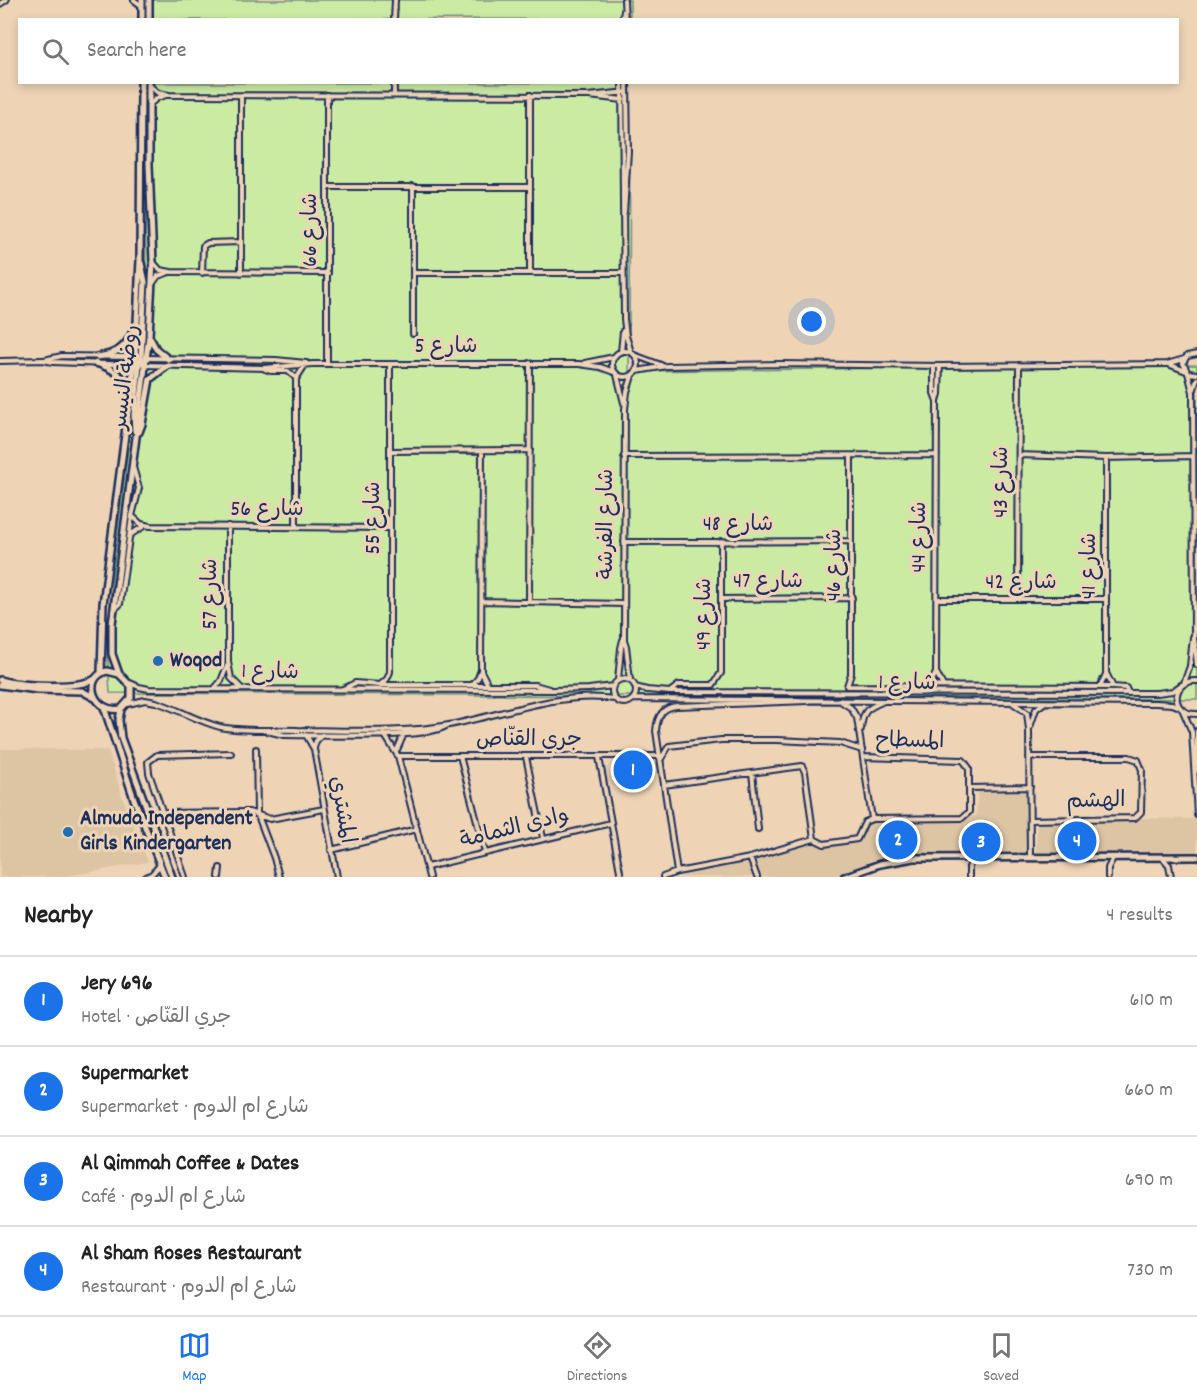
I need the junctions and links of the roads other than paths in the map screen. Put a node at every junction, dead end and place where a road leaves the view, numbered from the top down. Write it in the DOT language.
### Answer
graph roads {
  1 [pos="6,0"];
  2 [pos="134,0"];
  3 [pos="149,0"];
  4 [pos="394,0"];
  5 [pos="624,0"];
  6 [pos="142,3"];
  7 [pos="0,4"];
  8 [pos="149,18"];
  9 [pos="394,18"];
  10 [pos="624,18"];
  11 [pos="141,84"];
  12 [pos="149,84"];
  13 [pos="394,84"];
  14 [pos="623,84"];
  15 [pos="627,84"];
  16 [pos="625,92"];
  17 [pos="169,95"];
  18 [pos="327,95"];
  19 [pos="394,95"];
  20 [pos="530,95"];
  21 [pos="242,96"];
  22 [pos="588,96"];
  23 [pos="625,100"];
  24 [pos="150,104"];
  25 [pos="413,186"];
  26 [pos="328,187"];
  27 [pos="530,187"];
  28 [pos="241,242"];
  29 [pos="140,259"];
  30 [pos="153,262"];
  31 [pos="171,272"];
  32 [pos="202,273"];
  33 [pos="241,273"];
  34 [pos="328,273"];
  35 [pos="413,273"];
  36 [pos="530,273"];
  37 [pos="623,273"];
  38 [pos="153,283"];
  39 [pos="624,318"];
  40 [pos="137,322"];
  41 [pos="413,334"];
  42 [pos="149,336"];
  43 [pos="621,351"];
  44 [pos="633,354"];
  45 [pos="1197,354"];
  46 [pos="140,357"];
  47 [pos="614,357"];
  48 [pos="168,359"];
  49 [pos="1184,359"];
  50 [pos="97,360"];
  51 [pos="0,361"];
  52 [pos="530,363"];
  53 [pos="313,364"];
  54 [pos="327,364"];
  55 [pos="390,364"];
  56 [pos="579,364"];
  57 [pos="1167,364"];
  58 [pos="136,365"];
  59 [pos="146,365"];
  60 [pos="305,365"];
  61 [pos="1019,365"];
  62 [pos="167,366"];
  63 [pos="668,366"];
  64 [pos="934,366"];
  65 [pos="940,366"];
  66 [pos="264,368"];
  67 [pos="637,371"];
  68 [pos="1187,372"];
  69 [pos="616,373"];
  70 [pos="632,376"];
  71 [pos="1197,377"];
  72 [pos="296,379"];
  73 [pos="130,391"];
  74 [pos="1193,392"];
  75 [pos="937,402"];
  76 [pos="625,409"];
  77 [pos="136,435"];
  78 [pos="530,450"];
  79 [pos="390,451"];
  80 [pos="482,451"];
  81 [pos="937,455"];
  82 [pos="1019,455"];
  83 [pos="624,456"];
  84 [pos="851,456"];
  85 [pos="1193,456"];
  86 [pos="1106,458"];
  87 [pos="133,466"];
  88 [pos="132,516"];
  89 [pos="1195,516"];
  90 [pos="144,525"];
  91 [pos="228,526"];
  92 [pos="296,527"];
  93 [pos="390,528"];
  94 [pos="129,537"];
  95 [pos="721,541"];
  96 [pos="851,541"];
  97 [pos="624,542"];
  98 [pos="852,598"];
  99 [pos="721,599"];
  100 [pos="937,599"];
  101 [pos="1018,599"];
  102 [pos="1106,599"];
  103 [pos="1195,599"];
  104 [pos="482,601"];
  105 [pos="529,601"];
  106 [pos="624,604"];
  107 [pos="114,611"];
  108 [pos="1194,637"];
  109 [pos="624,640"];
  110 [pos="228,662"];
  111 [pos="1197,665"];
  112 [pos="481,670"];
  113 [pos="390,672"];
  114 [pos="936,673"];
  115 [pos="1106,673"];
  116 [pos="119,674"];
  117 [pos="851,674"];
  118 [pos="98,675"];
  119 [pos="0,680"];
  120 [pos="618,680"];
  121 [pos="630,680"];
  122 [pos="127,681"];
  123 [pos="1197,681"];
  124 [pos="1183,684"];
  125 [pos="0,685"];
  126 [pos="380,685"];
  127 [pos="399,685"];
  128 [pos="472,685"];
  129 [pos="488,685"];
  130 [pos="713,685"];
  131 [pos="613,686"];
  132 [pos="847,686"];
  133 [pos="857,686"];
  134 [pos="929,686"];
  135 [pos="943,686"];
  136 [pos="635,687"];
  137 [pos="1100,687"];
  138 [pos="1113,687"];
  139 [pos="214,689"];
  140 [pos="242,689"];
  141 [pos="341,690"];
  142 [pos="552,690"];
  143 [pos="670,692"];
  144 [pos="1128,693"];
  145 [pos="96,699"];
  146 [pos="615,699"];
  147 [pos="633,699"];
  148 [pos="811,700"];
  149 [pos="838,700"];
  150 [pos="885,700"];
  151 [pos="1010,702"];
  152 [pos="1046,702"];
  153 [pos="128,704"];
  154 [pos="104,707"];
  155 [pos="121,709"];
  156 [pos="1181,709"];
  157 [pos="1197,714"];
  158 [pos="448,725"];
  159 [pos="263,729"];
  160 [pos="1029,730"];
  161 [pos="1197,731"];
  162 [pos="384,734"];
  163 [pos="404,734"];
  164 [pos="306,735"];
  165 [pos="322,735"];
  166 [pos="860,736"];
  167 [pos="256,749"];
  168 [pos="314,749"];
  169 [pos="862,750"];
  170 [pos="231,753"];
  171 [pos="398,754"];
  172 [pos="460,756"];
  173 [pos="526,757"];
  174 [pos="598,757"];
  175 [pos="1029,757"];
  176 [pos="1197,757"];
  177 [pos="862,758"];
  178 [pos="660,759"];
  179 [pos="752,773"];
  180 [pos="1194,773"];
  181 [pos="664,786"];
  182 [pos="1030,787"];
  183 [pos="969,788"];
  184 [pos="324,809"];
  185 [pos="162,813"];
  186 [pos="257,813"];
  187 [pos="1197,815"];
  188 [pos="872,819"];
  189 [pos="1030,820"];
  190 [pos="610,823"];
  191 [pos="417,829"];
  192 [pos="758,829"];
  193 [pos="543,838"];
  194 [pos="814,839"];
  195 [pos="332,850"];
  196 [pos="485,852"];
  197 [pos="959,856"];
  198 [pos="975,856"];
  199 [pos="1030,856"];
  200 [pos="1099,856"];
  201 [pos="1115,856"];
  202 [pos="1161,856"];
  203 [pos="1178,856"];
  204 [pos="1197,856"];
  205 [pos="750,858"];
  206 [pos="160,865"];
  207 [pos="427,867"];
  208 [pos="969,867"];
  209 [pos="220,868"];
  210 [pos="1107,868"];
  211 [pos="1170,868"];
  212 [pos="677,872"];
  213 [pos="146,877"];
  214 [pos="165,877"];
  215 [pos="172,877"];
  216 [pos="185,877"];
  217 [pos="219,877"];
  218 [pos="279,877"];
  219 [pos="337,877"];
  220 [pos="429,877"];
  221 [pos="621,877"];
  222 [pos="663,877"];
  223 [pos="757,877"];
  224 [pos="844,877"];
  225 [pos="969,877"];
  226 [pos="1108,877"];
  227 [pos="1171,877"];
  1 -- 7 [label="street"];
  2 -- 6 [label="street"];
  3 -- 8 [label="street"];
  4 -- 9 [label="street"];
  5 -- 10 [label="street"];
  11 -- 29 [label="street, روضة النيسر"];
  12 -- 17 [label="street"];
  12 -- 24 [label="street, روضة النيسر"];
  13 -- 19 [label="street"];
  14 -- 16 [label="street"];
  15 -- 16 [label="street"];
  16 -- 22 [label="street"];
  16 -- 23 [label="street"];
  17 -- 21 [label="street"];
  17 -- 24 [label="street"];
  18 -- 19 [label="street"];
  18 -- 21 [label="street"];
  18 -- 26 [label="street, شارع 66"];
  19 -- 20 [label="street"];
  20 -- 22 [label="street"];
  20 -- 27 [label="street"];
  21 -- 28 [label="street"];
  22 -- 23 [label="street"];
  23 -- 37 [label="street"];
  24 -- 30 [label="street, روضة النيسر"];
  25 -- 26 [label="street"];
  25 -- 27 [label="street"];
  25 -- 35 [label="street"];
  26 -- 34 [label="street, شارع 66"];
  27 -- 36 [label="street"];
  28 -- 32 [label="street"];
  28 -- 33 [label="street"];
  29 -- 40 [label="street, روضة النيسر"];
  29 -- 46 [label="street"];
  30 -- 31 [label="street"];
  30 -- 38 [label="street, روضة النيسر"];
  31 -- 32 [label="street"];
  31 -- 38 [label="street"];
  32 -- 33 [label="street"];
  33 -- 34 [label="street"];
  34 -- 54 [label="street, شارع 66"];
  35 -- 36 [label="street"];
  35 -- 41 [label="street"];
  36 -- 37 [label="street"];
  37 -- 39 [label="street"];
  38 -- 42 [label="street, روضة النيسر"];
  39 -- 43 [label="street"];
  39 -- 44 [label="street"];
  40 -- 46 [label="street, روضة النيسر"];
  40 -- 50 [label="street"];
  42 -- 46 [label="street, روضة النيسر"];
  42 -- 48 [label="street"];
  43 -- 44 [label="street"];
  43 -- 47 [label="street"];
  44 -- 63 [label="street"];
  44 -- 67 [label="street"];
  45 -- 49 [label="street"];
  46 -- 48 [label="street"];
  46 -- 50 [label="street"];
  46 -- 58 [label="street, روضة النيسر"];
  46 -- 59 [label="street, روضة النيسر"];
  47 -- 56 [label="street, شارع 5"];
  47 -- 69 [label="street"];
  48 -- 53 [label="street"];
  49 -- 57 [label="street"];
  49 -- 68 [label="street"];
  50 -- 51 [label="street"];
  50 -- 58 [label="street"];
  50 -- 73 [label="street"];
  52 -- 55 [label="street, شارع 5"];
  52 -- 56 [label="street, شارع 5"];
  52 -- 78 [label="street"];
  53 -- 54 [label="street, شارع 5"];
  53 -- 60 [label="street"];
  54 -- 55 [label="street, شارع 5"];
  55 -- 79 [label="street, شارع 55"];
  56 -- 69 [label="street, شارع 5"];
  57 -- 61 [label="street"];
  57 -- 68 [label="street"];
  58 -- 59 [label="street"];
  58 -- 73 [label="street, روضة النيسر"];
  58 -- 77 [label="street"];
  59 -- 62 [label="street"];
  59 -- 77 [label="street, روضة النيسر"];
  60 -- 66 [label="street"];
  60 -- 72 [label="street"];
  61 -- 65 [label="street"];
  61 -- 82 [label="street, شارع 43"];
  62 -- 66 [label="street"];
  62 -- 77 [label="street"];
  63 -- 64 [label="street"];
  63 -- 67 [label="street"];
  64 -- 65 [label="street"];
  64 -- 75 [label="street, شارع 44"];
  65 -- 75 [label="street, شارع 44"];
  66 -- 72 [label="street"];
  67 -- 70 [label="street"];
  68 -- 71 [label="street"];
  68 -- 74 [label="street"];
  69 -- 70 [label="street"];
  69 -- 76 [label="street, شارع الفرشة"];
  70 -- 76 [label="street, شارع الفرشة"];
  71 -- 74 [label="street"];
  72 -- 92 [label="street"];
  73 -- 118 [label="street, روضة النيسر"];
  74 -- 85 [label="street"];
  75 -- 81 [label="street, شارع 44"];
  76 -- 83 [label="street, شارع الفرشة"];
  77 -- 87 [label="street, روضة النيسر"];
  78 -- 80 [label="street"];
  78 -- 105 [label="street"];
  79 -- 80 [label="street"];
  79 -- 93 [label="street, شارع 55"];
  80 -- 104 [label="street"];
  81 -- 84 [label="street"];
  81 -- 100 [label="street, شارع 44"];
  82 -- 86 [label="street"];
  82 -- 101 [label="street, شارع 43"];
  83 -- 84 [label="street"];
  83 -- 97 [label="street, شارع الفرشة"];
  84 -- 96 [label="street, شارع 46"];
  85 -- 86 [label="street"];
  85 -- 89 [label="street"];
  86 -- 102 [label="street, شارع 41"];
  87 -- 88 [label="street"];
  87 -- 107 [label="street, روضة النيسر"];
  88 -- 90 [label="street"];
  88 -- 94 [label="street"];
  89 -- 103 [label="street"];
  90 -- 91 [label="street, شارع 56"];
  90 -- 94 [label="street"];
  91 -- 92 [label="street, شارع 56"];
  91 -- 110 [label="street, شارع 57"];
  92 -- 93 [label="street, شارع 56"];
  93 -- 113 [label="street, شارع 55"];
  94 -- 107 [label="street"];
  95 -- 96 [label="street, شارع 48"];
  95 -- 97 [label="street, شارع 48"];
  95 -- 99 [label="street, شارع 49"];
  96 -- 98 [label="street, شارع 46"];
  97 -- 106 [label="street, شارع الفرشة"];
  98 -- 99 [label="street, شارع 47"];
  98 -- 117 [label="street, شارع 46"];
  99 -- 130 [label="street, شارع 49"];
  100 -- 101 [label="street, شارع 42"];
  100 -- 114 [label="street, شارع 44"];
  101 -- 102 [label="street, شارع 42"];
  102 -- 115 [label="street, شارع 41"];
  103 -- 108 [label="street"];
  104 -- 105 [label="street"];
  104 -- 112 [label="street"];
  105 -- 106 [label="street"];
  106 -- 109 [label="street, شارع الفرشة"];
  107 -- 116 [label="street, روضة النيسر"];
  108 -- 111 [label="street"];
  108 -- 124 [label="street"];
  109 -- 120 [label="street, شارع الفرشة"];
  109 -- 121 [label="street, شارع الفرشة"];
  110 -- 139 [label="street, شارع 57"];
  110 -- 140 [label="street, شارع 57"];
  112 -- 128 [label="street"];
  112 -- 129 [label="street"];
  113 -- 126 [label="street"];
  113 -- 127 [label="street"];
  114 -- 134 [label="street, شارع 44"];
  114 -- 135 [label="street, شارع 44"];
  115 -- 137 [label="street, شارع 41"];
  115 -- 138 [label="street, شارع 41"];
  116 -- 118 [label="street"];
  116 -- 122 [label="street"];
  117 -- 132 [label="street, شارع 46"];
  117 -- 133 [label="street, شارع 46"];
  118 -- 119 [label="street"];
  118 -- 145 [label="street"];
  120 -- 121 [label="street"];
  120 -- 131 [label="street"];
  121 -- 136 [label="street"];
  122 -- 139 [label="street, شارع 1"];
  122 -- 153 [label="street"];
  123 -- 124 [label="street, شارع 1"];
  124 -- 144 [label="street, شارع 1"];
  124 -- 156 [label="street"];
  125 -- 145 [label="street"];
  126 -- 127 [label="street, شارع 1"];
  126 -- 141 [label="street, شارع 1"];
  127 -- 128 [label="street, شارع 1"];
  128 -- 129 [label="street, شارع 1"];
  129 -- 142 [label="street, شارع 1"];
  130 -- 143 [label="street, شارع 1"];
  131 -- 142 [label="street, شارع 1"];
  131 -- 146 [label="street"];
  132 -- 133 [label="street, شارع 1"];
  133 -- 134 [label="street, شارع 1"];
  134 -- 135 [label="street, شارع 1"];
  135 -- 137 [label="street, شارع 1"];
  136 -- 143 [label="street, شارع 1"];
  136 -- 147 [label="street"];
  137 -- 138 [label="street, شارع 1"];
  138 -- 144 [label="street, شارع 1"];
  139 -- 140 [label="street, شارع 1"];
  140 -- 141 [label="street, شارع 1"];
  141 -- 142 [label="street, شارع 1"];
  143 -- 144 [label="street, شارع 1"];
  145 -- 154 [label="street"];
  146 -- 147 [label="street"];
  146 -- 158 [label="street"];
  147 -- 148 [label="street, شارع 1"];
  148 -- 149 [label="street, شارع 1"];
  148 -- 178 [label="street"];
  149 -- 150 [label="street, شارع 1"];
  149 -- 166 [label="street, المسطاح"];
  150 -- 151 [label="street, شارع 1"];
  150 -- 166 [label="street, المسطاح"];
  151 -- 152 [label="street, شارع 1"];
  151 -- 160 [label="street"];
  152 -- 156 [label="street, شارع 1"];
  152 -- 160 [label="street"];
  153 -- 155 [label="street"];
  153 -- 159 [label="street"];
  154 -- 155 [label="street"];
  154 -- 206 [label="street"];
  155 -- 215 [label="street"];
  156 -- 157 [label="street, شارع 1"];
  156 -- 180 [label="street"];
  158 -- 159 [label="street"];
  158 -- 163 [label="street"];
  159 -- 164 [label="street"];
  160 -- 175 [label="street"];
  161 -- 176 [label="street"];
  162 -- 163 [label="street"];
  162 -- 165 [label="street"];
  162 -- 171 [label="street"];
  163 -- 171 [label="street"];
  164 -- 165 [label="street"];
  164 -- 168 [label="street, المشتري"];
  165 -- 168 [label="street, المشتري"];
  166 -- 169 [label="street, المسطاح"];
  167 -- 186 [label="street"];
  168 -- 184 [label="street, المشتري"];
  169 -- 177 [label="street, المسطاح"];
  169 -- 178 [label="street"];
  170 -- 185 [label="street"];
  171 -- 172 [label="street, جري القنّاص"];
  171 -- 191 [label="street"];
  172 -- 173 [label="street, جري القنّاص"];
  172 -- 196 [label="street"];
  173 -- 174 [label="street, جري القنّاص"];
  173 -- 193 [label="street"];
  174 -- 178 [label="street, جري القنّاص"];
  174 -- 190 [label="street"];
  175 -- 182 [label="street"];
  175 -- 189 [label="street, الهشم"];
  176 -- 180 [label="street"];
  177 -- 183 [label="street, المسطاح"];
  177 -- 188 [label="street, المسطاح"];
  178 -- 181 [label="street"];
  179 -- 181 [label="street"];
  179 -- 192 [label="street"];
  179 -- 194 [label="street"];
  180 -- 187 [label="street"];
  181 -- 212 [label="street"];
  182 -- 183 [label="street"];
  182 -- 189 [label="street"];
  183 -- 188 [label="street, المسطاح"];
  184 -- 186 [label="street"];
  184 -- 195 [label="street, المشتري"];
  185 -- 186 [label="street"];
  185 -- 216 [label="street"];
  186 -- 218 [label="street"];
  188 -- 194 [label="street"];
  189 -- 199 [label="street"];
  190 -- 193 [label="street, وادى الثمامة"];
  190 -- 221 [label="street"];
  191 -- 195 [label="street"];
  191 -- 207 [label="street"];
  193 -- 196 [label="street, وادى الثمامة"];
  194 -- 205 [label="street"];
  195 -- 219 [label="street, المشتري"];
  196 -- 207 [label="street, وادى الثمامة"];
  197 -- 198 [label="street"];
  197 -- 208 [label="street"];
  197 -- 224 [label="street"];
  198 -- 199 [label="street"];
  198 -- 208 [label="street"];
  199 -- 200 [label="street"];
  200 -- 201 [label="street"];
  200 -- 210 [label="street"];
  201 -- 202 [label="street"];
  201 -- 210 [label="street"];
  202 -- 203 [label="street"];
  202 -- 211 [label="street"];
  203 -- 204 [label="street"];
  203 -- 211 [label="street"];
  205 -- 212 [label="street"];
  205 -- 223 [label="street"];
  206 -- 213 [label="street"];
  206 -- 214 [label="street"];
  207 -- 220 [label="street"];
  208 -- 225 [label="street"];
  209 -- 217 [label="street"];
  210 -- 226 [label="street"];
  211 -- 227 [label="street"];
  212 -- 222 [label="street"];
}
